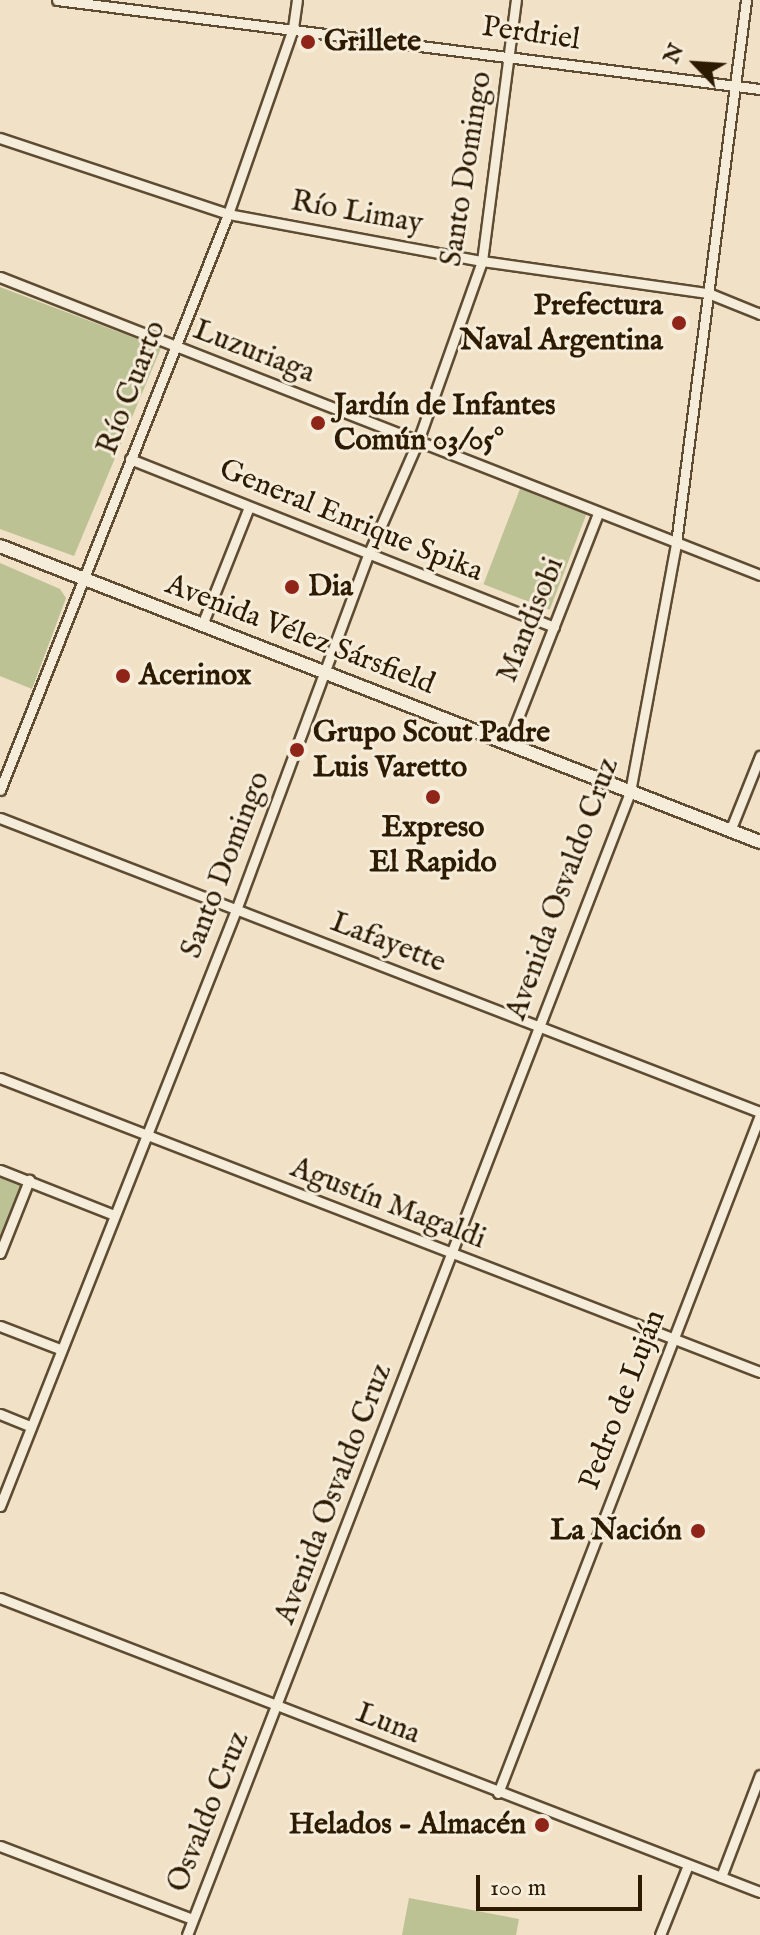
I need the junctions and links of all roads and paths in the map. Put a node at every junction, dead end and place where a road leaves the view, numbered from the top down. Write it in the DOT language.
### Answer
graph roads {
  1 [pos="57,0"];
  2 [pos="297,0"];
  3 [pos="516,0"];
  4 [pos="746,0"];
  5 [pos="89,2"];
  6 [pos="293,28"];
  7 [pos="509,55"];
  8 [pos="733,86"];
  9 [pos="760,89"];
  10 [pos="0,138"];
  11 [pos="228,214"];
  12 [pos="482,261"];
  13 [pos="0,277"];
  14 [pos="708,293"];
  15 [pos="760,314"];
  16 [pos="173,347"];
  17 [pos="418,441"];
  18 [pos="130,459"];
  19 [pos="249,507"];
  20 [pos="598,513"];
  21 [pos="676,543"];
  22 [pos="0,546"];
  23 [pos="369,553"];
  24 [pos="760,575"];
  25 [pos="81,578"];
  26 [pos="202,625"];
  27 [pos="554,627"];
  28 [pos="323,673"];
  29 [pos="508,743"];
  30 [pos="760,756"];
  31 [pos="0,790"];
  32 [pos="630,792"];
  33 [pos="0,818"];
  34 [pos="730,831"];
  35 [pos="760,842"];
  36 [pos="236,910"];
  37 [pos="540,1026"];
  38 [pos="0,1078"];
  39 [pos="760,1114"];
  40 [pos="144,1135"];
  41 [pos="0,1170"];
  42 [pos="29,1180"];
  43 [pos="114,1215"];
  44 [pos="0,1253"];
  45 [pos="453,1254"];
  46 [pos="0,1326"];
  47 [pos="672,1337"];
  48 [pos="60,1349"];
  49 [pos="760,1372"];
  50 [pos="0,1414"];
  51 [pos="30,1426"];
  52 [pos="0,1504"];
  53 [pos="0,1598"];
  54 [pos="277,1707"];
  55 [pos="760,1775"];
  56 [pos="498,1793"];
  57 [pos="0,1846"];
  58 [pos="688,1865"];
  59 [pos="721,1877"];
  60 [pos="760,1892"];
  61 [pos="192,1919"];
  62 [pos="187,1935"];
  63 [pos="660,1935"];
  1 -- 5 [label="street, Perdriel"];
  2 -- 6 [label="street, Río Cuarto"];
  3 -- 7 [label="street, Santo Domingo"];
  4 -- 8 [label="street, Avenida Osvaldo Cruz"];
  5 -- 6 [label="street, Perdriel"];
  6 -- 7 [label="street, Perdriel"];
  6 -- 11 [label="street, Río Cuarto"];
  7 -- 8 [label="street, Perdriel"];
  7 -- 12 [label="street, Santo Domingo"];
  8 -- 9 [label="street, Perdriel"];
  8 -- 14 [label="street, Avenida Osvaldo Cruz"];
  10 -- 11 [label="street, Río Limay"];
  11 -- 12 [label="street, Río Limay"];
  11 -- 16 [label="street, Río Cuarto"];
  12 -- 14 [label="street, Río Limay"];
  12 -- 17 [label="street, Santo Domingo"];
  13 -- 16 [label="street, Luzuriaga"];
  14 -- 15 [label="street, Río Limay"];
  14 -- 21 [label="street, Avenida Osvaldo Cruz"];
  16 -- 17 [label="street, Luzuriaga"];
  16 -- 18 [label="street, Río Cuarto"];
  17 -- 20 [label="street, Luzuriaga"];
  17 -- 23 [label="street, Santo Domingo"];
  18 -- 19 [label="street, General Enrique Spika"];
  18 -- 25 [label="street, Río Cuarto"];
  19 -- 23 [label="street, General Enrique Spika"];
  19 -- 26 [label="street"];
  20 -- 21 [label="street, Luzuriaga"];
  20 -- 27 [label="street, Mandisobi"];
  21 -- 24 [label="street, Luzuriaga"];
  21 -- 32 [label="street, Avenida Osvaldo Cruz"];
  22 -- 25 [label="main road, Avenida Vélez Sársfield"];
  23 -- 27 [label="street, General Enrique Spika"];
  23 -- 28 [label="street, Santo Domingo"];
  25 -- 26 [label="main road, Avenida Vélez Sársfield"];
  25 -- 31 [label="street, Río Cuarto"];
  26 -- 28 [label="main road, Avenida Vélez Sársfield"];
  27 -- 29 [label="street, Mandisobi"];
  28 -- 29 [label="main road, Avenida Vélez Sársfield"];
  28 -- 36 [label="street, Santo Domingo"];
  29 -- 32 [label="main road, Avenida Vélez Sársfield"];
  30 -- 34 [label="street"];
  32 -- 34 [label="main road, Avenida Vélez Sársfield"];
  32 -- 37 [label="street, Avenida Osvaldo Cruz"];
  33 -- 36 [label="street, Lafayette"];
  34 -- 35 [label="main road, Avenida Vélez Sársfield"];
  36 -- 37 [label="street, Lafayette"];
  36 -- 40 [label="street, Santo Domingo"];
  37 -- 39 [label="street, Lafayette"];
  37 -- 45 [label="street, Avenida Osvaldo Cruz"];
  38 -- 40 [label="street, Agustín Magaldi"];
  39 -- 47 [label="street, Pedro de Luján"];
  40 -- 43 [label="street, Santo Domingo"];
  40 -- 45 [label="street, Agustín Magaldi"];
  41 -- 42 [label="street"];
  42 -- 43 [label="street"];
  42 -- 44 [label="street"];
  43 -- 48 [label="street, Santo Domingo"];
  45 -- 47 [label="street, Agustín Magaldi"];
  45 -- 54 [label="street, Avenida Osvaldo Cruz"];
  46 -- 48 [label="street"];
  47 -- 49 [label="street, Agustín Magaldi"];
  47 -- 56 [label="street, Pedro de Luján"];
  48 -- 51 [label="street, Santo Domingo"];
  50 -- 51 [label="street"];
  51 -- 52 [label="street, Santo Domingo"];
  53 -- 54 [label="street, Luna"];
  54 -- 56 [label="street, Luna"];
  54 -- 61 [label="street, Osvaldo Cruz"];
  55 -- 59 [label="street"];
  56 -- 58 [label="street, Luna"];
  57 -- 61 [label="street"];
  58 -- 59 [label="street, Luna"];
  58 -- 63 [label="street"];
  59 -- 60 [label="street, Luna"];
  61 -- 62 [label="street, Osvaldo Cruz"];
}
